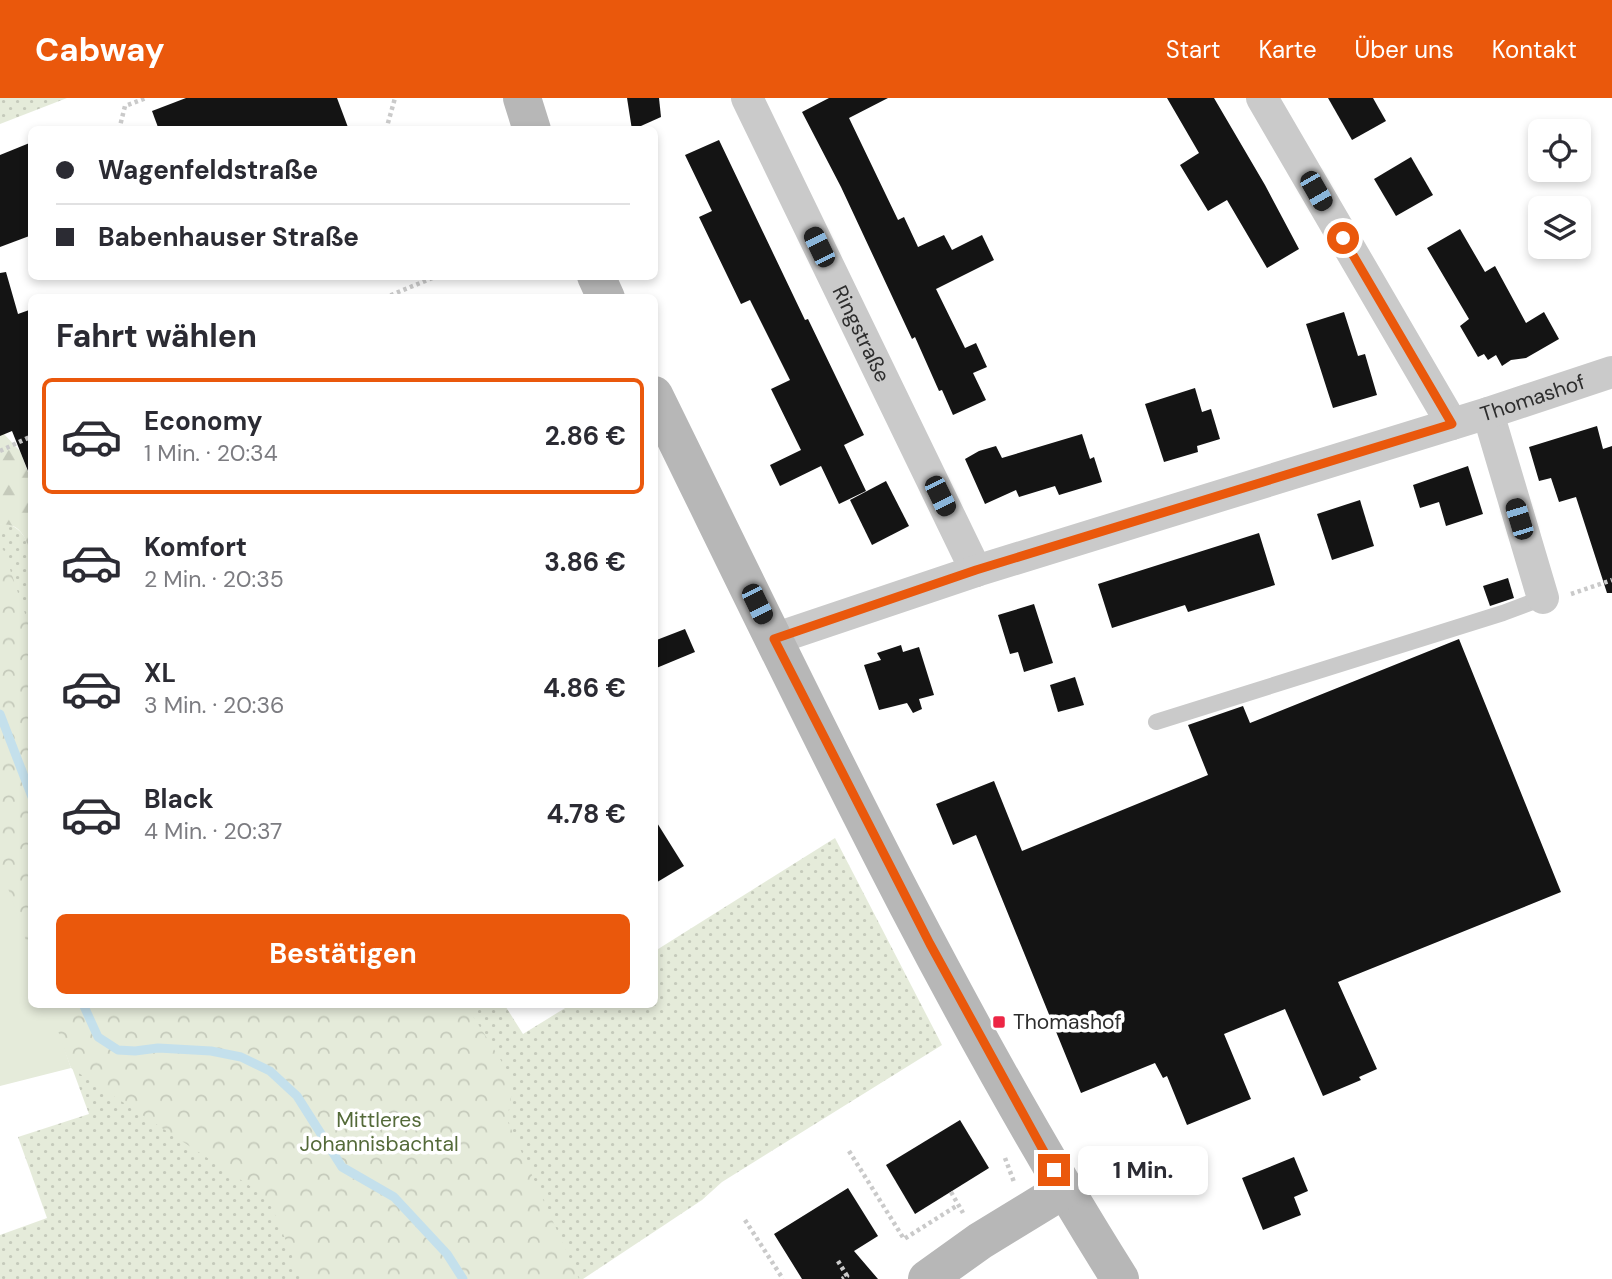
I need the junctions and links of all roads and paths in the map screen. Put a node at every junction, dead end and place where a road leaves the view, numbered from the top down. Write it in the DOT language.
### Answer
graph roads {
  1 [pos="146,98"];
  2 [pos="395,98"];
  3 [pos="522,98"];
  4 [pos="747,98"];
  5 [pos="1262,98"];
  6 [pos="120,126"];
  7 [pos="387,126"];
  8 [pos="531,126"];
  9 [pos="427,280"];
  10 [pos="394,294"];
  11 [pos="1612,372"];
  12 [pos="658,403"];
  13 [pos="1488,413"];
  14 [pos="1452,424"];
  15 [pos="28,438"];
  16 [pos="0,451"];
  17 [pos="976,570"];
  18 [pos="1612,580"];
  19 [pos="1543,598"];
  20 [pos="774,639"];
  21 [pos="1156,722"];
  22 [pos="849,1151"];
  23 [pos="1065,1189"];
  24 [pos="951,1192"];
  25 [pos="958,1205"];
  26 [pos="745,1220"];
  27 [pos="967,1220"];
  28 [pos="838,1261"];
  29 [pos="783,1279"];
  30 [pos="842,1279"];
  31 [pos="927,1279"];
  32 [pos="1120,1279"];
  1 -- 6 [label="path"];
  2 -- 7 [label="path"];
  3 -- 8 [label="main road"];
  4 -- 17 [label="street, Ringstraße"];
  5 -- 14 [label="street"];
  9 -- 10 [label="path"];
  11 -- 13 [label="street, Thomashof"];
  12 -- 20 [label="main road"];
  13 -- 14 [label="street, Thomashof"];
  13 -- 19 [label="street"];
  14 -- 17 [label="street, Thomashof"];
  15 -- 16 [label="path"];
  17 -- 20 [label="street, Thomashof"];
  18 -- 19 [label="path"];
  19 -- 21 [label="lane"];
  20 -- 23 [label="main road"];
  22 -- 25 [label="path"];
  23 -- 31 [label="main road"];
  23 -- 32 [label="main road"];
  24 -- 25 [label="path"];
  25 -- 27 [label="path"];
  26 -- 29 [label="path"];
  28 -- 30 [label="path"];
}
